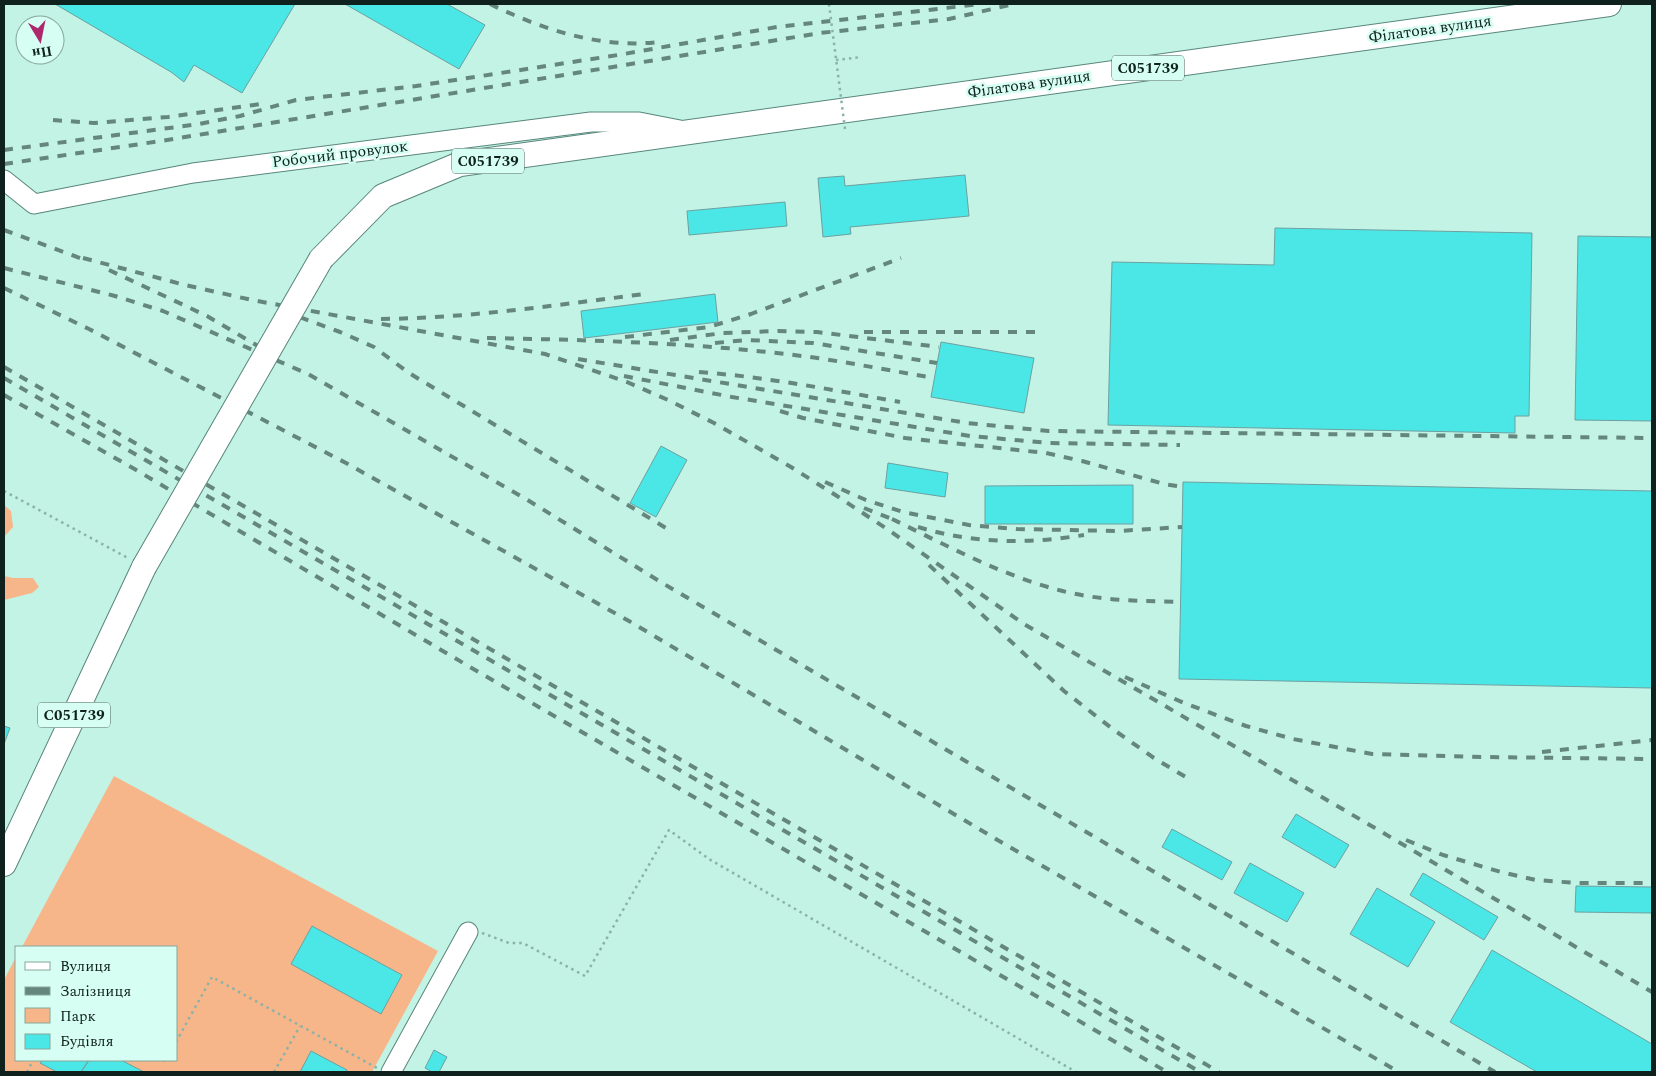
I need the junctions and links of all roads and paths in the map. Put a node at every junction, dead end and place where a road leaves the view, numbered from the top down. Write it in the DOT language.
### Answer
graph roads {
  1 [pos="829,4"];
  2 [pos="1609,4"];
  3 [pos="861,57"];
  4 [pos="836,60"];
  5 [pos="600,122"];
  6 [pos="845,129"];
  7 [pos="686,132"];
  8 [pos="596,145"];
  9 [pos="4,180"];
  10 [pos="4,491"];
  11 [pos="144,567"];
  12 [pos="4,864"];
  13 [pos="468,932"];
  14 [pos="300,1026"];
  15 [pos="178,1038"];
  16 [pos="274,1072"];
  17 [pos="384,1072"];
  18 [pos="391,1072"];
  19 [pos="1076,1072"];
  1 -- 4 [label="path, bridge"];
  2 -- 7 [label="main road, Філатова вулиця / С051739"];
  3 -- 4 [label="path"];
  4 -- 6 [label="path, bridge"];
  5 -- 7 [label="street, Робочий провулок"];
  5 -- 8 [label="street"];
  5 -- 9 [label="street, Робочий провулок"];
  7 -- 8 [label="main road, С051739"];
  8 -- 11 [label="main road, С051739, bridge"];
  10 -- 11 [label="path"];
  11 -- 12 [label="main road, С051739"];
  13 -- 18 [label="street"];
  13 -- 19 [label="path"];
  14 -- 15 [label="path"];
  14 -- 16 [label="path"];
  14 -- 17 [label="path"];
}
